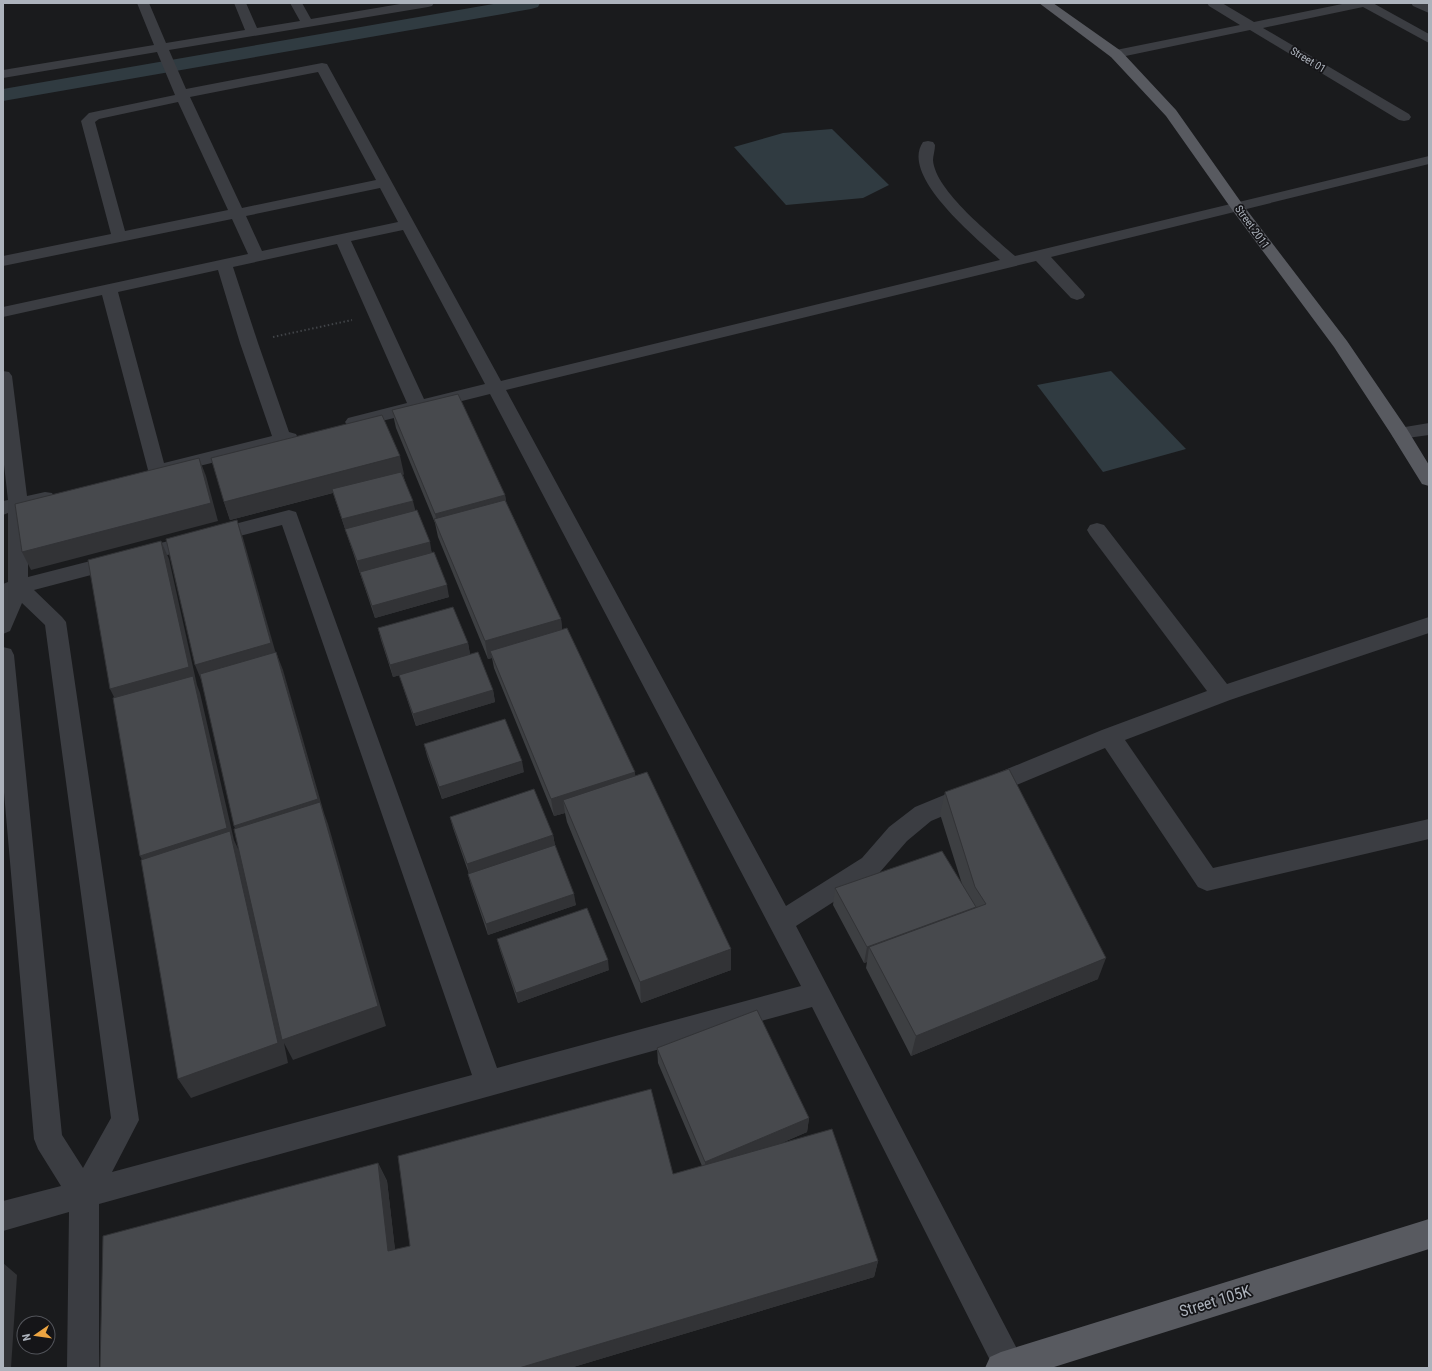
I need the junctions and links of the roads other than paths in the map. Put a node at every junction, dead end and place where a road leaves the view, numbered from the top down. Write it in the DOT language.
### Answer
graph roads {
  1 [pos="143,3"];
  2 [pos="240,3"];
  3 [pos="296,3"];
  4 [pos="428,3"];
  5 [pos="1044,3"];
  6 [pos="1213,3"];
  7 [pos="1364,3"];
  8 [pos="1417,3"];
  9 [pos="1429,10"];
  10 [pos="308,24"];
  11 [pos="1252,26"];
  12 [pos="253,33"];
  13 [pos="1429,39"];
  14 [pos="164,52"];
  15 [pos="1116,54"];
  16 [pos="3,74"];
  17 [pos="180,90"];
  18 [pos="1404,117"];
  19 [pos="928,145"];
  20 [pos="1429,160"];
  21 [pos="385,183"];
  22 [pos="1238,208"];
  23 [pos="237,213"];
  24 [pos="408,224"];
  25 [pos="119,237"];
  26 [pos="342,239"];
  27 [pos="1040,255"];
  28 [pos="257,257"];
  29 [pos="3,261"];
  30 [pos="1012,262"];
  31 [pos="224,264"];
  32 [pos="109,289"];
  33 [pos="1077,295"];
  34 [pos="3,312"];
  35 [pos="3,376"];
  36 [pos="496,388"];
  37 [pos="418,407"];
  38 [pos="335,427"];
  39 [pos="1429,429"];
  40 [pos="1400,432"];
  41 [pos="305,434"];
  42 [pos="283,440"];
  43 [pos="1429,480"];
  44 [pos="56,495"];
  45 [pos="10,506"];
  46 [pos="1097,530"];
  47 [pos="11,589"];
  48 [pos="1429,625"];
  49 [pos="3,626"];
  50 [pos="3,655"];
  51 [pos="1222,694"];
  52 [pos="1110,736"];
  53 [pos="1429,829"];
  54 [pos="781,922"];
  55 [pos="819,993"];
  56 [pos="489,1083"];
  57 [pos="84,1195"];
  58 [pos="3,1216"];
  59 [pos="1429,1234"];
  60 [pos="1008,1367"];
  61 [pos="83,1368"];
  1 -- 14 [label="street"];
  2 -- 12 [label="street"];
  3 -- 10 [label="street"];
  4 -- 10 [label="street"];
  5 -- 15 [label="main road, Street 2011"];
  6 -- 11 [label="street, Street 01"];
  7 -- 11 [label="street"];
  7 -- 13 [label="street"];
  8 -- 9 [label="street"];
  10 -- 12 [label="street"];
  11 -- 15 [label="street"];
  11 -- 18 [label="street, Street 01"];
  12 -- 14 [label="street"];
  14 -- 16 [label="street"];
  14 -- 17 [label="street"];
  15 -- 22 [label="main road, Street 2011"];
  17 -- 21 [label="street"];
  17 -- 23 [label="street"];
  17 -- 25 [label="street"];
  19 -- 30 [label="street"];
  20 -- 22 [label="street"];
  21 -- 23 [label="street"];
  21 -- 24 [label="street"];
  22 -- 27 [label="street"];
  22 -- 40 [label="main road, Street 2011"];
  23 -- 25 [label="street"];
  23 -- 28 [label="street"];
  24 -- 26 [label="street"];
  24 -- 36 [label="street"];
  25 -- 29 [label="street"];
  26 -- 28 [label="street"];
  26 -- 37 [label="street"];
  27 -- 30 [label="street"];
  27 -- 33 [label="street"];
  28 -- 31 [label="street"];
  30 -- 36 [label="street"];
  31 -- 32 [label="street"];
  31 -- 42 [label="street"];
  32 -- 34 [label="street"];
  32 -- 42 [label="street"];
  35 -- 45 [label="street"];
  36 -- 37 [label="street"];
  36 -- 54 [label="street"];
  37 -- 38 [label="street"];
  39 -- 40 [label="street"];
  40 -- 43 [label="main road, Street 2011"];
  41 -- 42 [label="street"];
  44 -- 45 [label="street"];
  45 -- 47 [label="street"];
  46 -- 51 [label="street"];
  47 -- 49 [label="street"];
  47 -- 56 [label="street"];
  47 -- 57 [label="street"];
  48 -- 51 [label="street"];
  50 -- 57 [label="street"];
  51 -- 52 [label="street"];
  52 -- 53 [label="street"];
  52 -- 54 [label="street"];
  54 -- 55 [label="street"];
  55 -- 56 [label="street"];
  55 -- 60 [label="street"];
  56 -- 57 [label="street"];
  57 -- 58 [label="street"];
  57 -- 61 [label="street"];
  59 -- 60 [label="main road, Street 105K"];
}
